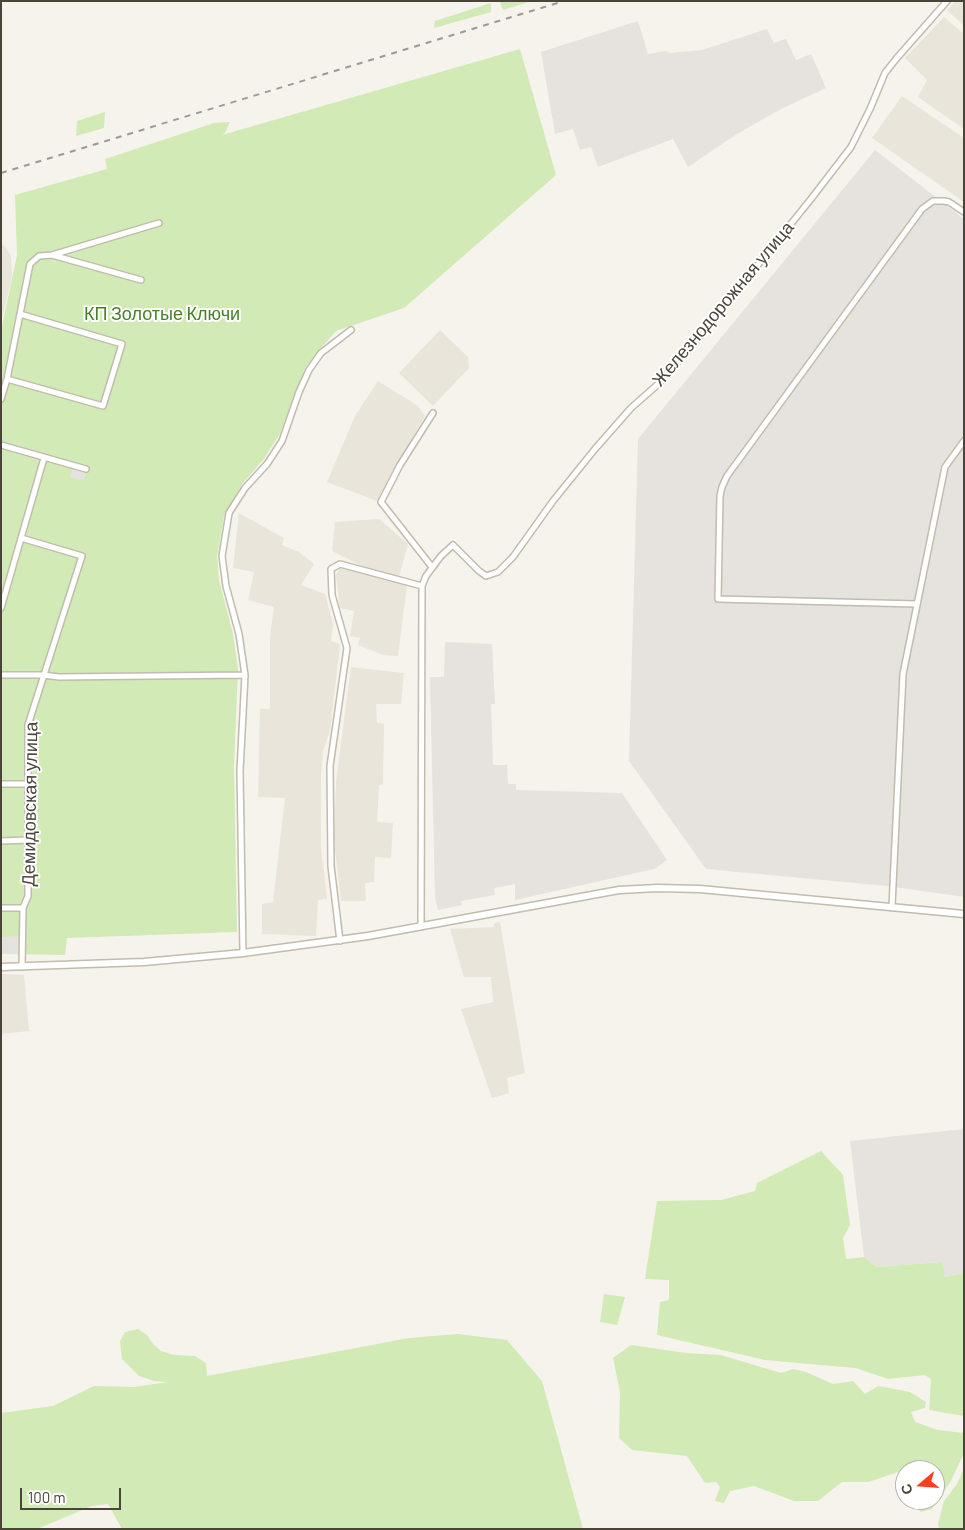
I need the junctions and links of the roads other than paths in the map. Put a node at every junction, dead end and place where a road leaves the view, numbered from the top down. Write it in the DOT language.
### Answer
graph roads {
  1 [pos="947,1"];
  2 [pos="964,212"];
  3 [pos="160,223"];
  4 [pos="52,255"];
  5 [pos="141,280"];
  6 [pos="20,314"];
  7 [pos="351,330"];
  8 [pos="7,379"];
  9 [pos="1,399"];
  10 [pos="433,413"];
  11 [pos="964,441"];
  12 [pos="1,445"];
  13 [pos="44,458"];
  14 [pos="86,469"];
  15 [pos="21,538"];
  16 [pos="432,567"];
  17 [pos="422,586"];
  18 [pos="918,604"];
  19 [pos="1,608"];
  20 [pos="1,675"];
  21 [pos="43,675"];
  22 [pos="245,675"];
  23 [pos="1,784"];
  24 [pos="28,784"];
  25 [pos="1,840"];
  26 [pos="29,840"];
  27 [pos="892,906"];
  28 [pos="1,908"];
  29 [pos="23,908"];
  30 [pos="964,914"];
  31 [pos="421,926"];
  32 [pos="340,941"];
  33 [pos="243,954"];
  34 [pos="1,967"];
  35 [pos="22,967"];
  1 -- 16 [label="street, Железнодорожная улица"];
  2 -- 18 [label="street"];
  3 -- 4 [label="street"];
  4 -- 5 [label="street"];
  4 -- 6 [label="street"];
  6 -- 8 [label="street"];
  6 -- 8 [label="street"];
  7 -- 22 [label="street"];
  8 -- 9 [label="street"];
  10 -- 16 [label="street"];
  11 -- 18 [label="street"];
  12 -- 13 [label="street"];
  13 -- 14 [label="street"];
  13 -- 15 [label="street"];
  15 -- 19 [label="street"];
  15 -- 21 [label="street, Демидовская улица"];
  16 -- 17 [label="street"];
  17 -- 31 [label="street"];
  17 -- 32 [label="street"];
  18 -- 27 [label="street"];
  20 -- 21 [label="street"];
  21 -- 22 [label="street"];
  21 -- 24 [label="street, Демидовская улица"];
  22 -- 33 [label="street"];
  23 -- 24 [label="street"];
  24 -- 26 [label="street, Демидовская улица"];
  25 -- 26 [label="street"];
  26 -- 29 [label="street, Демидовская улица"];
  27 -- 30 [label="street"];
  27 -- 31 [label="street"];
  28 -- 29 [label="street"];
  29 -- 35 [label="street, Демидовская улица"];
  31 -- 32 [label="street"];
  32 -- 33 [label="street"];
  33 -- 35 [label="street"];
  34 -- 35 [label="street"];
}
